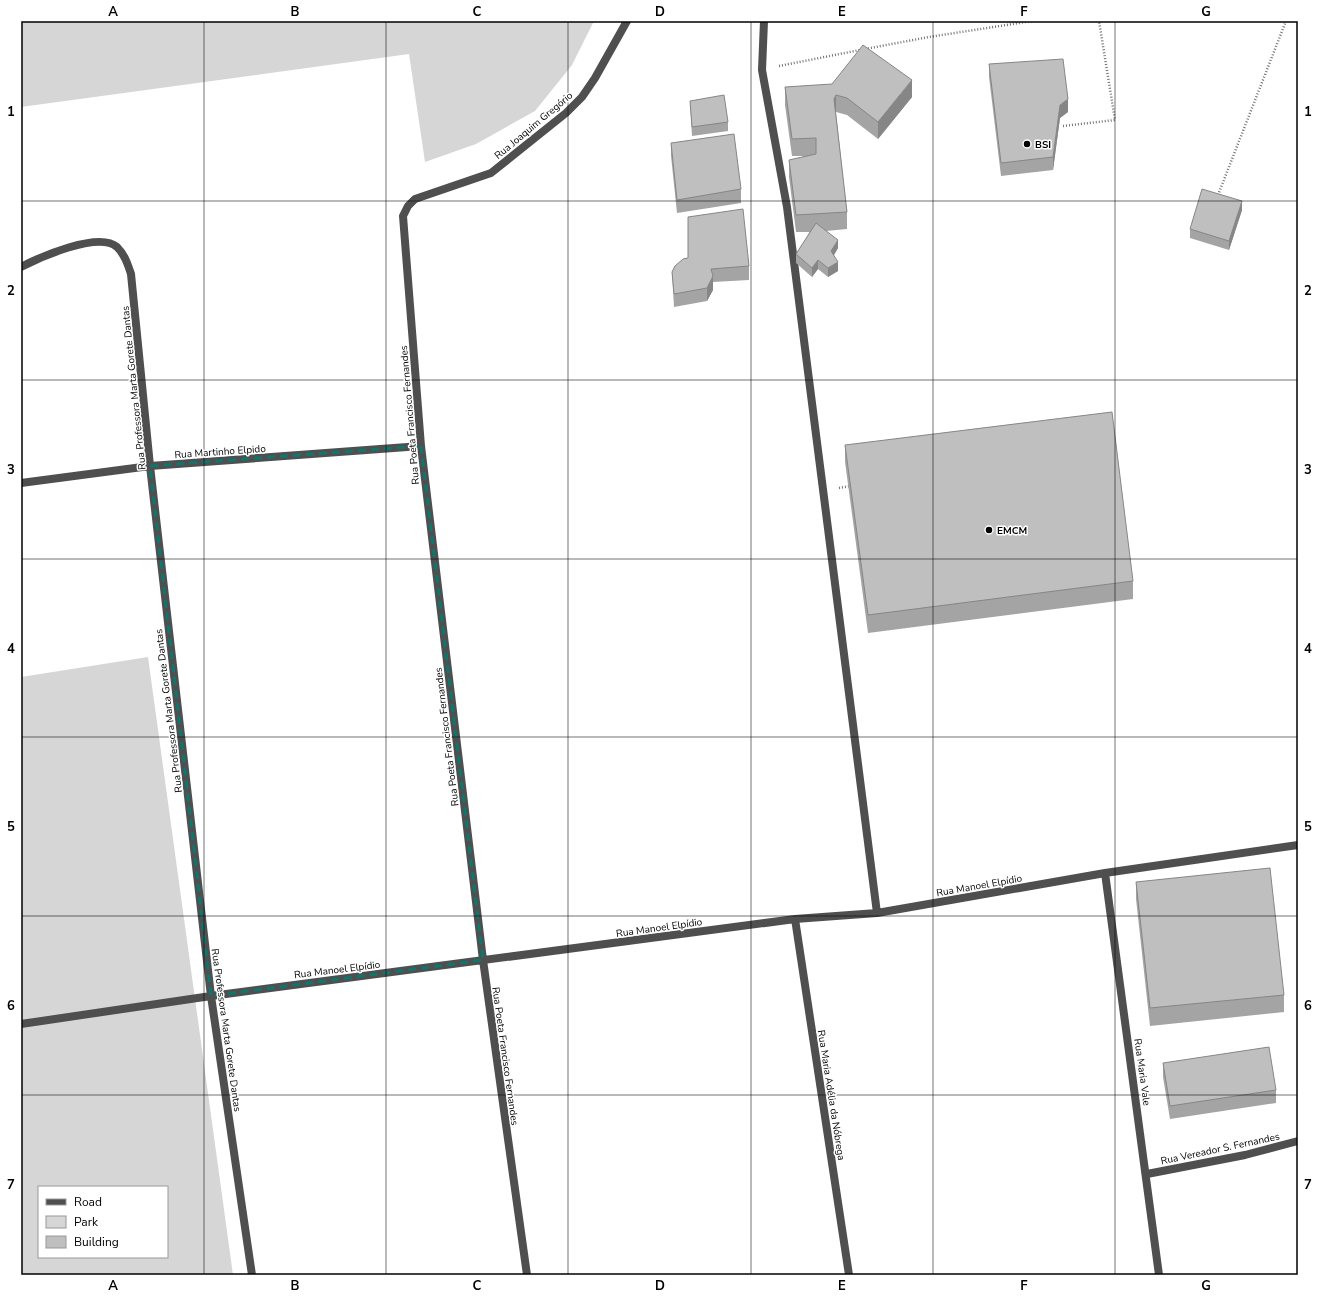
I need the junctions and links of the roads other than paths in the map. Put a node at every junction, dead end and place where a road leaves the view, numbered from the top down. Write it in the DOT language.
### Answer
graph roads {
  1 [pos="627,21"];
  2 [pos="764,21"];
  3 [pos="415,199"];
  4 [pos="21,267"];
  5 [pos="421,446"];
  6 [pos="150,466"];
  7 [pos="21,483"];
  8 [pos="1298,845"];
  9 [pos="1105,872"];
  10 [pos="877,913"];
  11 [pos="795,918"];
  12 [pos="483,960"];
  13 [pos="211,996"];
  14 [pos="21,1024"];
  15 [pos="1298,1141"];
  16 [pos="1146,1174"];
  17 [pos="252,1275"];
  18 [pos="527,1275"];
  19 [pos="849,1275"];
  20 [pos="1159,1275"];
  1 -- 3 [label="street, Rua Joaquim Gregório"];
  2 -- 10 [label="street"];
  3 -- 5 [label="street, Rua Poeta Francisco Fernandes"];
  4 -- 6 [label="street, Rua Professora Marta Gorete Dantas"];
  5 -- 6 [label="street, Rua Martinho Elpido"];
  5 -- 12 [label="street, Rua Poeta Francisco Fernandes"];
  6 -- 7 [label="street, Rua Martinho Elpido"];
  6 -- 13 [label="street, Rua Professora Marta Gorete Dantas"];
  8 -- 9 [label="street, Rua Manoel Elpídio"];
  9 -- 10 [label="street, Rua Manoel Elpídio"];
  9 -- 16 [label="street, Rua Maria Vale"];
  10 -- 11 [label="street, Rua Manoel Elpídio"];
  11 -- 12 [label="street, Rua Manoel Elpídio"];
  11 -- 19 [label="street, Rua Maria Adélia da Nóbrega"];
  12 -- 13 [label="street, Rua Manoel Elpídio"];
  12 -- 18 [label="street, Rua Poeta Francisco Fernandes"];
  13 -- 14 [label="street, Rua Manoel Elpídio"];
  13 -- 17 [label="street, Rua Professora Marta Gorete Dantas"];
  15 -- 16 [label="street, Rua Vereador S. Fernandes"];
  16 -- 20 [label="street, Rua Maria Vale"];
}
